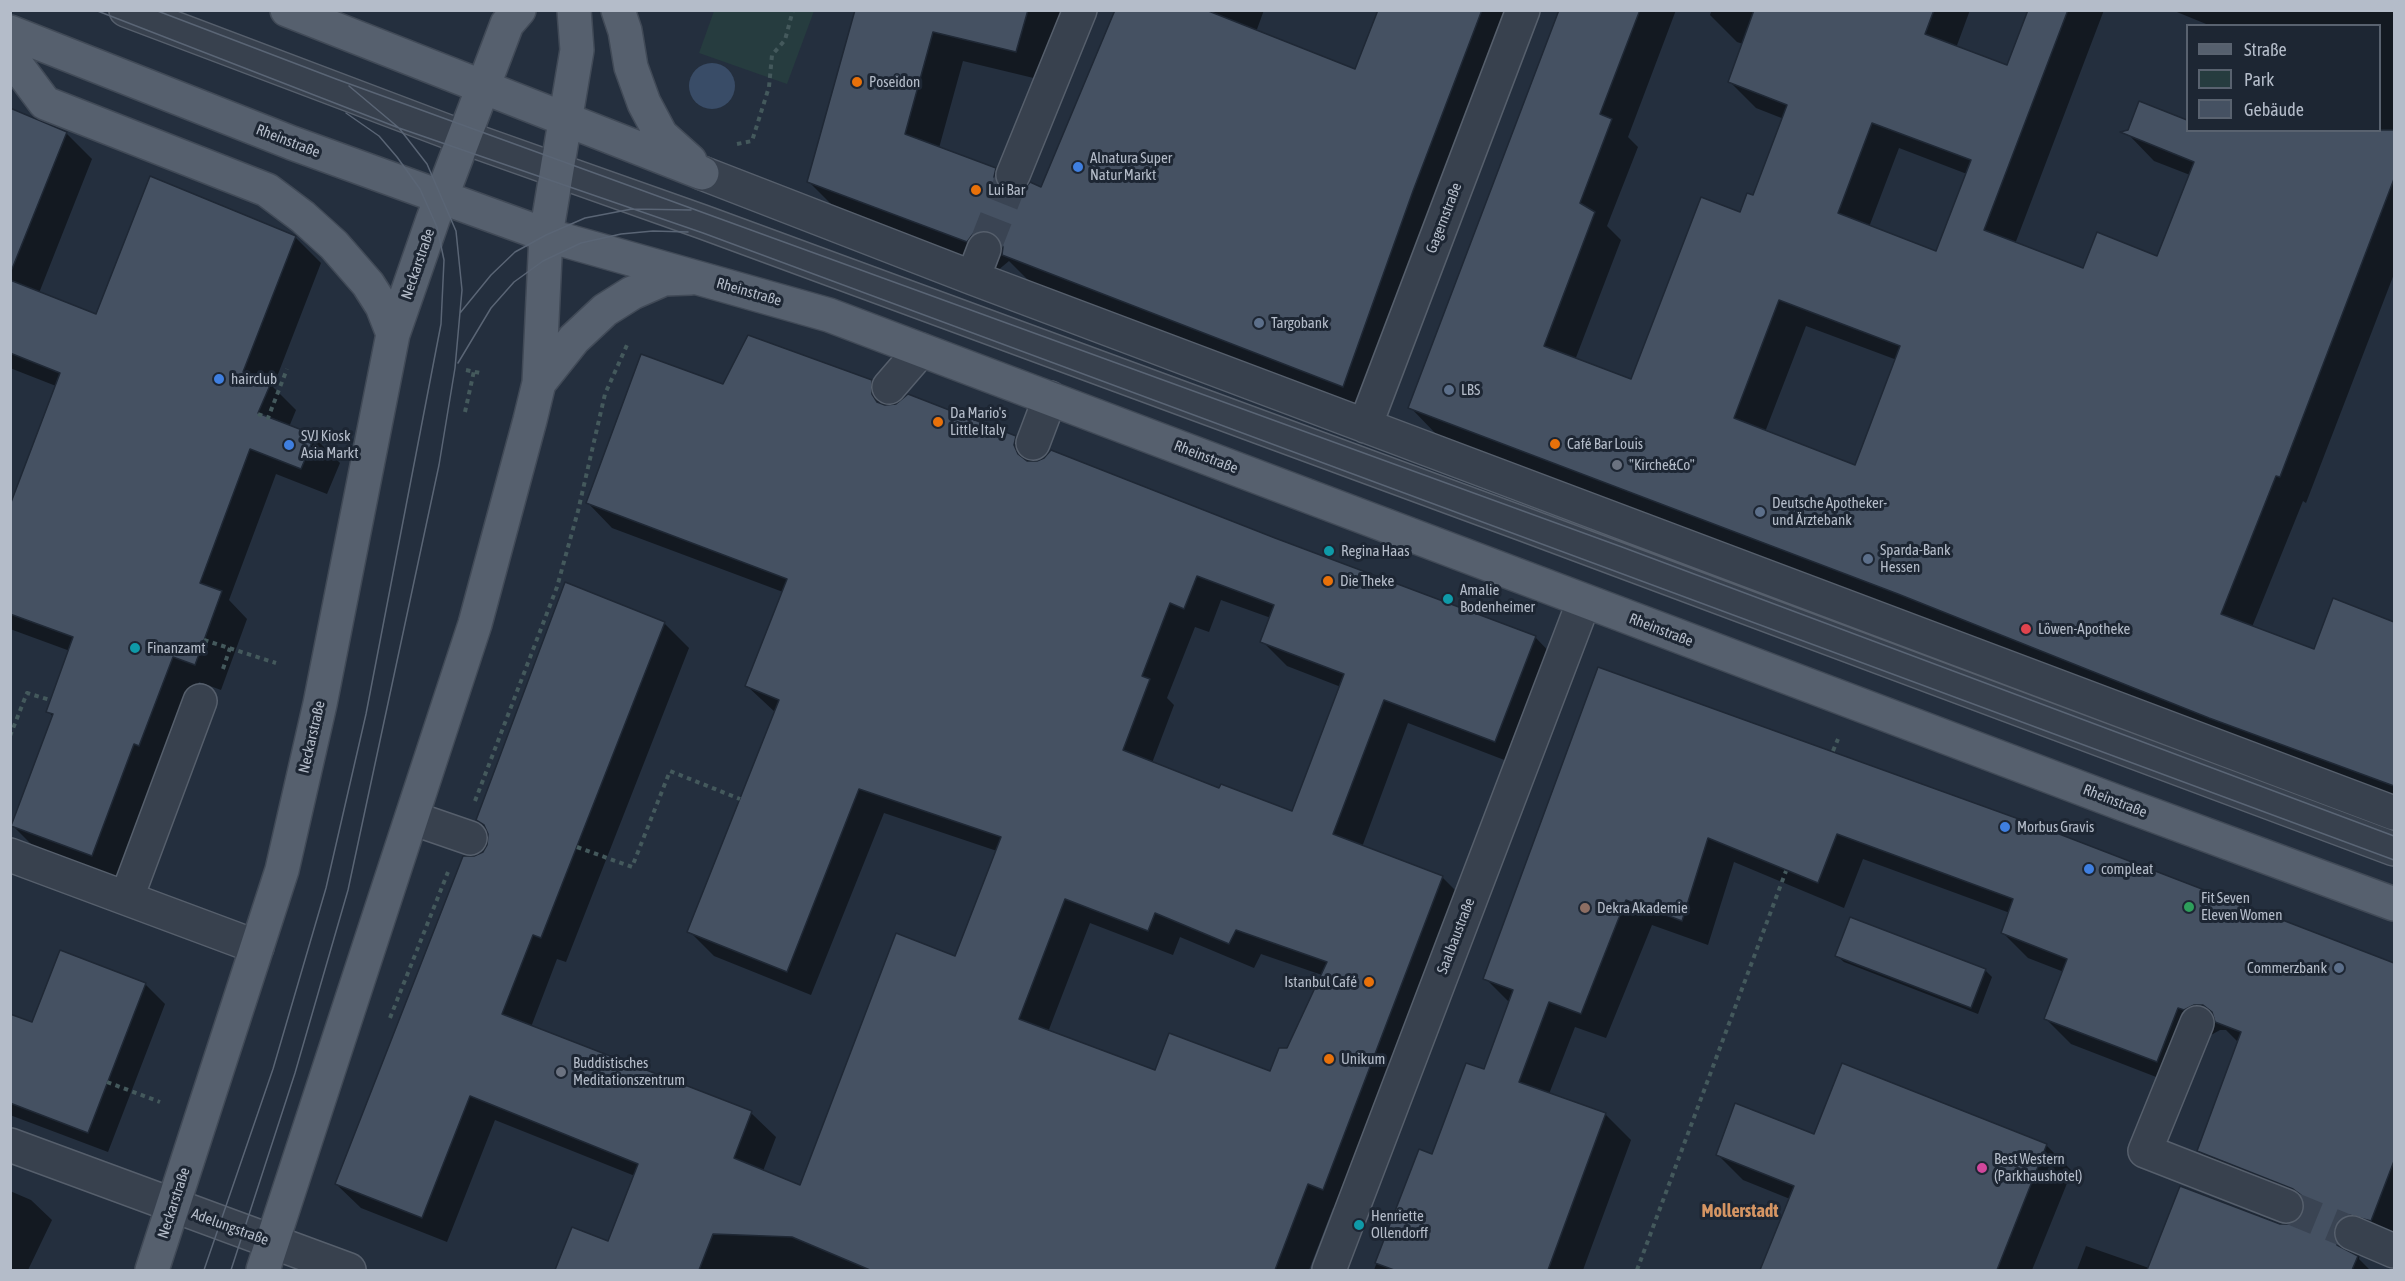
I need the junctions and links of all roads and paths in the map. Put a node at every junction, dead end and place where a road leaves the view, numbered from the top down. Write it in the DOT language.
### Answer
graph roads {
  1 [pos="126,10"];
  2 [pos="287,10"];
  3 [pos="519,10"];
  4 [pos="574,10"];
  5 [pos="618,10"];
  6 [pos="793,10"];
  7 [pos="1080,10"];
  8 [pos="1523,10"];
  9 [pos="10,32"];
  10 [pos="10,56"];
  11 [pos="484,87"];
  12 [pos="565,119"];
  13 [pos="465,137"];
  14 [pos="733,145"];
  15 [pos="557,170"];
  16 [pos="702,173"];
  17 [pos="1012,175"];
  18 [pos="442,197"];
  19 [pos="546,235"];
  20 [pos="698,278"];
  21 [pos="393,334"];
  22 [pos="634,338"];
  23 [pos="921,350"];
  24 [pos="286,369"];
  25 [pos="466,370"];
  26 [pos="474,372"];
  27 [pos="480,373"];
  28 [pos="539,383"];
  29 [pos="889,387"];
  30 [pos="1050,398"];
  31 [pos="465,412"];
  32 [pos="258,414"];
  33 [pos="1365,426"];
  34 [pos="1033,443"];
  35 [pos="1584,601"];
  36 [pos="204,640"];
  37 [pos="276,663"];
  38 [pos="50,700"];
  39 [pos="200,701"];
  40 [pos="10,736"];
  41 [pos="740,800"];
  42 [pos="2394,813"];
  43 [pos="412,818"];
  44 [pos="466,837"];
  45 [pos="577,847"];
  46 [pos="2394,849"];
  47 [pos="10,855"];
  48 [pos="1786,870"];
  49 [pos="127,897"];
  50 [pos="2394,904"];
  51 [pos="257,947"];
  52 [pos="388,1022"];
  53 [pos="2197,1023"];
  54 [pos="107,1082"];
  55 [pos="160,1102"];
  56 [pos="10,1145"];
  57 [pos="2286,1206"];
  58 [pos="174,1207"];
  59 [pos="2352,1233"];
  60 [pos="2394,1251"];
  61 [pos="268,1257"];
  62 [pos="152,1270"];
  63 [pos="349,1270"];
  64 [pos="1329,1270"];
  65 [pos="1637,1270"];
  1 -- 13 [label="street"];
  2 -- 11 [label="main road"];
  3 -- 11 [label="main road, Neckarstraße"];
  4 -- 12 [label="main road"];
  5 -- 16 [label="main road"];
  6 -- 14 [label="path"];
  7 -- 17 [label="street"];
  8 -- 33 [label="street, Gagernstraße"];
  9 -- 18 [label="main road, Rheinstraße"];
  10 -- 21 [label="main road"];
  11 -- 12 [label="main road"];
  11 -- 13 [label="main road, Neckarstraße"];
  12 -- 15 [label="main road"];
  12 -- 16 [label="main road"];
  13 -- 15 [label="street"];
  13 -- 18 [label="main road, Neckarstraße"];
  15 -- 19 [label="main road"];
  15 -- 46 [label="street"];
  16 -- 33 [label="street"];
  18 -- 19 [label="main road, Rheinstraße"];
  18 -- 21 [label="main road, Neckarstraße"];
  19 -- 20 [label="main road, Rheinstraße"];
  19 -- 28 [label="main road"];
  20 -- 23 [label="main road, Rheinstraße"];
  20 -- 28 [label="main road"];
  21 -- 51 [label="main road, Neckarstraße"];
  22 -- 44 [label="path"];
  23 -- 29 [label="street"];
  23 -- 30 [label="main road, Rheinstraße"];
  24 -- 32 [label="path"];
  25 -- 26 [label="path"];
  26 -- 27 [label="path"];
  26 -- 31 [label="path"];
  28 -- 43 [label="main road"];
  30 -- 34 [label="street"];
  30 -- 35 [label="main road, Rheinstraße"];
  33 -- 42 [label="street"];
  35 -- 50 [label="main road, Rheinstraße"];
  35 -- 64 [label="street, Saalbaustraße"];
  36 -- 37 [label="path"];
  38 -- 40 [label="path"];
  39 -- 49 [label="street"];
  41 -- 45 [label="path"];
  43 -- 44 [label="street"];
  43 -- 61 [label="main road"];
  44 -- 52 [label="path"];
  47 -- 49 [label="street"];
  48 -- 65 [label="path"];
  49 -- 51 [label="street"];
  51 -- 58 [label="main road, Neckarstraße"];
  53 -- 57 [label="street"];
  54 -- 55 [label="path"];
  56 -- 58 [label="street, Adelungstraße"];
  58 -- 61 [label="street, Adelungstraße"];
  58 -- 62 [label="main road, Neckarstraße"];
  59 -- 60 [label="street"];
  61 -- 63 [label="street, Adelungstraße"];
}
